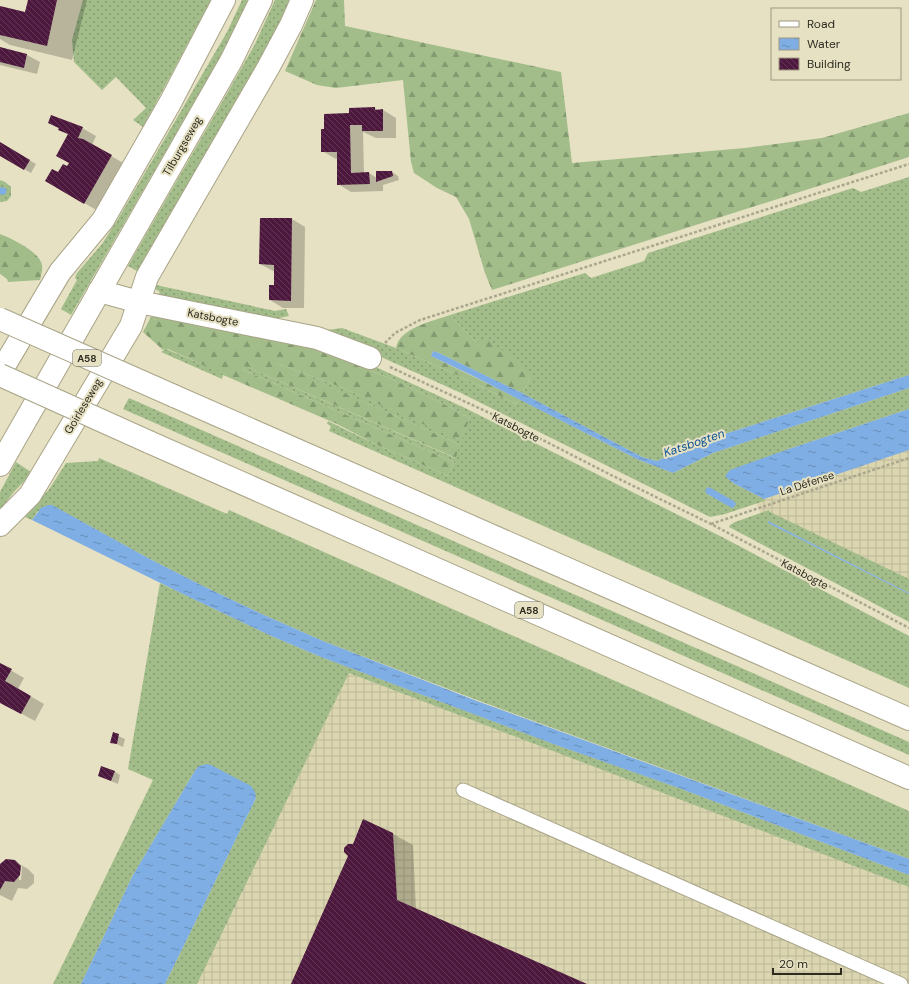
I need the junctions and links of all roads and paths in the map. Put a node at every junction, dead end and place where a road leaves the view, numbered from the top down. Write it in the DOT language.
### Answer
graph roads {
  1 [pos="224,0"];
  2 [pos="261,0"];
  3 [pos="302,0"];
  4 [pos="909,164"];
  5 [pos="99,291"];
  6 [pos="139,302"];
  7 [pos="0,319"];
  8 [pos="370,358"];
  9 [pos="0,374"];
  10 [pos="2,455"];
  11 [pos="909,458"];
  12 [pos="711,524"];
  13 [pos="0,525"];
  14 [pos="909,628"];
  15 [pos="909,719"];
  16 [pos="909,778"];
  17 [pos="462,790"];
  18 [pos="901,984"];
  1 -- 9 [label="main road"];
  2 -- 5 [label="main road, Tilburgseweg"];
  3 -- 6 [label="main road, Goirleseweg"];
  4 -- 8 [label="path"];
  5 -- 6 [label="main road, Katsbogte"];
  5 -- 10 [label="main road"];
  6 -- 8 [label="main road, Katsbogte"];
  6 -- 13 [label="main road, Goirleseweg"];
  7 -- 15 [label="main road, A58, bridge"];
  8 -- 12 [label="path, Katsbogte"];
  9 -- 16 [label="main road, A58, bridge"];
  11 -- 12 [label="path, La Défense"];
  12 -- 14 [label="path, Katsbogte"];
  17 -- 18 [label="lane"];
}
